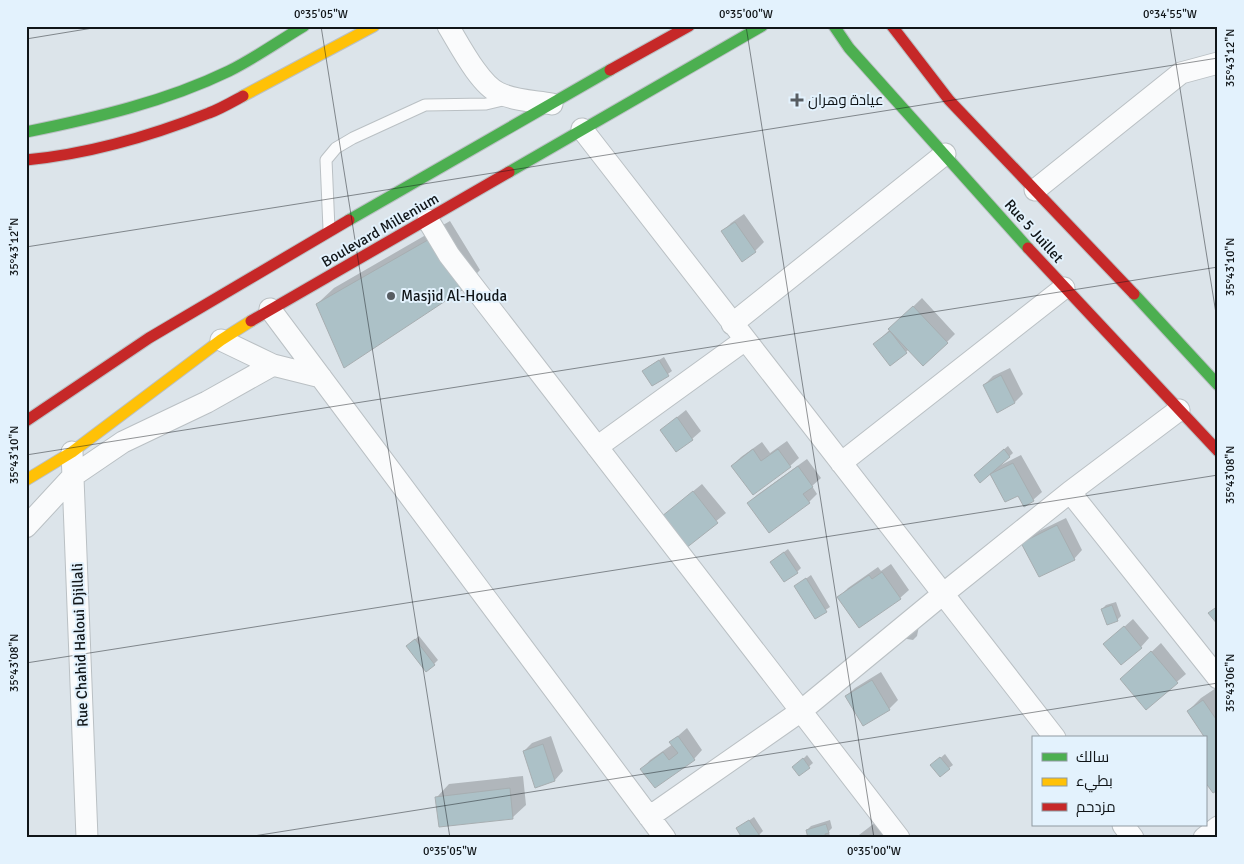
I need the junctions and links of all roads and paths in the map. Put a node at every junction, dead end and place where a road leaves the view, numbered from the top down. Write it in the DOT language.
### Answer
graph roads {
  1 [pos="304,26"];
  2 [pos="374,26"];
  3 [pos="448,26"];
  4 [pos="689,26"];
  5 [pos="762,26"];
  6 [pos="834,26"];
  7 [pos="892,26"];
  8 [pos="678,30"];
  9 [pos="1218,64"];
  10 [pos="511,98"];
  11 [pos="552,104"];
  12 [pos="582,129"];
  13 [pos="26,132"];
  14 [pos="945,154"];
  15 [pos="27,159"];
  16 [pos="1035,190"];
  17 [pos="428,220"];
  18 [pos="330,231"];
  19 [pos="1064,288"];
  20 [pos="270,309"];
  21 [pos="739,332"];
  22 [pos="221,340"];
  23 [pos="273,365"];
  24 [pos="321,377"];
  25 [pos="1218,385"];
  26 [pos="1179,410"];
  27 [pos="26,422"];
  28 [pos="597,447"];
  29 [pos="1218,451"];
  30 [pos="72,452"];
  31 [pos="841,463"];
  32 [pos="73,476"];
  33 [pos="26,480"];
  34 [pos="1070,492"];
  35 [pos="26,527"];
  36 [pos="943,594"];
  37 [pos="1218,678"];
  38 [pos="801,711"];
  39 [pos="1053,736"];
  40 [pos="650,817"];
  41 [pos="1124,826"];
  42 [pos="1218,827"];
  43 [pos="87,838"];
  44 [pos="665,838"];
  45 [pos="899,838"];
  46 [pos="1133,838"];
  47 [pos="1204,838"];
  1 -- 13 [label="main road"];
  2 -- 15 [label="main road"];
  3 -- 10 [label="street"];
  4 -- 8 [label="main road, Boulevard Millenium"];
  5 -- 12 [label="main road, Boulevard Millenium"];
  6 -- 14 [label="main road, Rue 5 Juillet"];
  7 -- 16 [label="main road, Rue 5 Juillet"];
  8 -- 11 [label="main road, Boulevard Millenium"];
  9 -- 16 [label="street"];
  10 -- 11 [label="street"];
  10 -- 18 [label="lane"];
  11 -- 18 [label="main road, Boulevard Millenium"];
  12 -- 17 [label="main road, Boulevard Millenium"];
  12 -- 21 [label="street"];
  14 -- 19 [label="main road, Rue 5 Juillet"];
  14 -- 21 [label="street"];
  16 -- 25 [label="main road, Rue 5 Juillet"];
  17 -- 20 [label="main road, Boulevard Millenium"];
  17 -- 28 [label="street"];
  18 -- 27 [label="main road, Boulevard Millenium"];
  19 -- 26 [label="main road, Rue 5 Juillet"];
  19 -- 31 [label="street"];
  20 -- 22 [label="main road, Boulevard Millenium"];
  20 -- 24 [label="street"];
  21 -- 28 [label="street"];
  21 -- 31 [label="street"];
  22 -- 23 [label="street"];
  22 -- 30 [label="main road, Boulevard Millenium"];
  23 -- 24 [label="street"];
  23 -- 32 [label="street"];
  24 -- 40 [label="street"];
  26 -- 29 [label="main road, Rue 5 Juillet"];
  26 -- 34 [label="street"];
  28 -- 38 [label="street"];
  30 -- 32 [label="street, Rue Chahid Haloui Djillali"];
  30 -- 33 [label="main road, Boulevard Millenium"];
  31 -- 36 [label="street"];
  32 -- 35 [label="street"];
  32 -- 43 [label="street, Rue Chahid Haloui Djillali"];
  34 -- 36 [label="street"];
  34 -- 37 [label="street"];
  36 -- 38 [label="street"];
  36 -- 39 [label="street"];
  38 -- 40 [label="street"];
  38 -- 45 [label="street"];
  40 -- 44 [label="street"];
  41 -- 46 [label="street"];
  42 -- 47 [label="street"];
}
